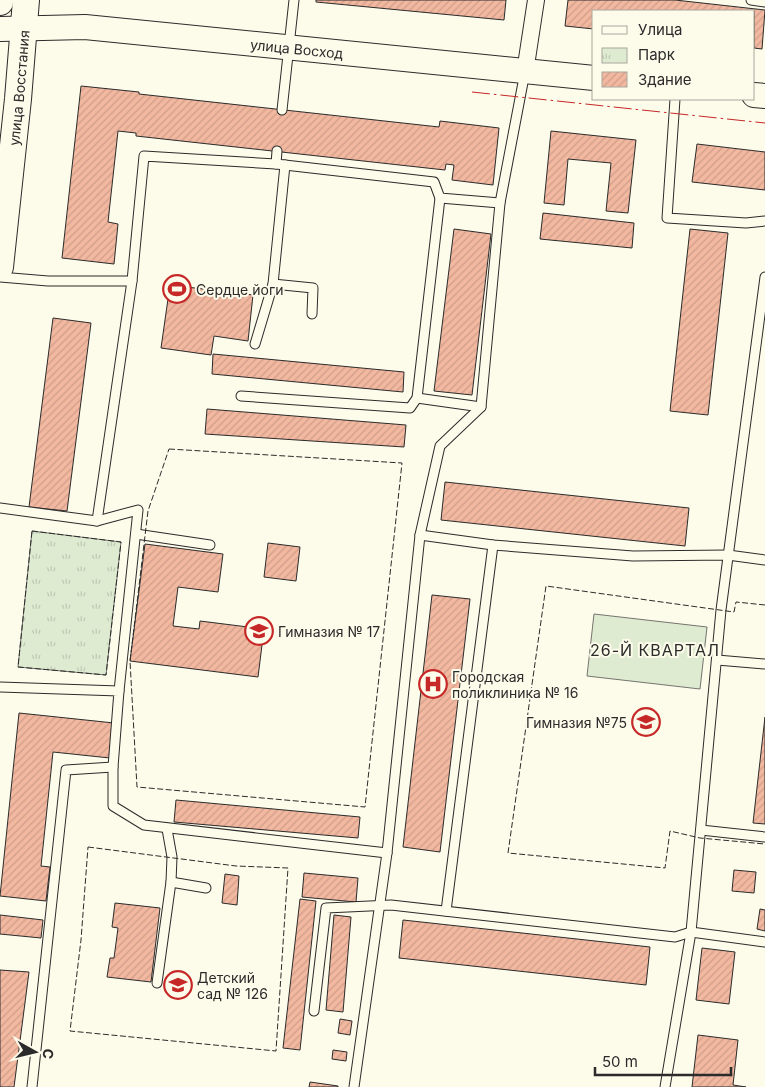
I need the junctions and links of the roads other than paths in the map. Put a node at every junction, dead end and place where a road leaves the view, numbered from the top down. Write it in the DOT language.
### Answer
graph roads {
  1 [pos="26,0"];
  2 [pos="294,0"];
  3 [pos="536,0"];
  4 [pos="751,0"];
  5 [pos="765,2"];
  6 [pos="12,28"];
  7 [pos="288,48"];
  8 [pos="525,72"];
  9 [pos="592,78"];
  10 [pos="674,100"];
  11 [pos="282,110"];
  12 [pos="277,151"];
  13 [pos="281,165"];
  14 [pos="440,198"];
  15 [pos="500,204"];
  16 [pos="765,221"];
  17 [pos="0,266"];
  18 [pos="0,277"];
  19 [pos="765,277"];
  20 [pos="132,281"];
  21 [pos="273,284"];
  22 [pos="312,314"];
  23 [pos="254,344"];
  24 [pos="242,396"];
  25 [pos="417,398"];
  26 [pos="481,407"];
  27 [pos="0,508"];
  28 [pos="97,521"];
  29 [pos="136,534"];
  30 [pos="420,535"];
  31 [pos="210,545"];
  32 [pos="493,545"];
  33 [pos="728,555"];
  34 [pos="765,560"];
  35 [pos="717,660"];
  36 [pos="765,664"];
  37 [pos="0,687"];
  38 [pos="119,690"];
  39 [pos="113,768"];
  40 [pos="167,829"];
  41 [pos="701,830"];
  42 [pos="765,837"];
  43 [pos="388,853"];
  44 [pos="171,882"];
  45 [pos="206,888"];
  46 [pos="379,904"];
  47 [pos="446,911"];
  48 [pos="691,932"];
  49 [pos="765,942"];
  50 [pos="157,983"];
  51 [pos="314,1011"];
  52 [pos="32,1087"];
  53 [pos="354,1087"];
  54 [pos="665,1087"];
  1 -- 6 [label="main road, улица Восстания"];
  2 -- 7 [label="lane"];
  3 -- 8 [label="street"];
  4 -- 5 [label="lane"];
  6 -- 7 [label="street, улица Восход"];
  6 -- 17 [label="main road, улица Восстания"];
  7 -- 8 [label="street, улица Восход"];
  7 -- 11 [label="lane"];
  8 -- 9 [label="street, улица Восход"];
  8 -- 15 [label="lane"];
  10 -- 16 [label="lane"];
  12 -- 13 [label="lane"];
  13 -- 14 [label="lane"];
  13 -- 20 [label="lane"];
  13 -- 21 [label="lane"];
  14 -- 15 [label="lane"];
  14 -- 25 [label="lane"];
  15 -- 26 [label="lane"];
  18 -- 20 [label="lane"];
  19 -- 33 [label="lane"];
  20 -- 28 [label="lane"];
  21 -- 22 [label="lane"];
  21 -- 23 [label="lane"];
  24 -- 25 [label="lane"];
  25 -- 26 [label="lane"];
  26 -- 30 [label="lane"];
  27 -- 28 [label="lane"];
  28 -- 29 [label="lane"];
  29 -- 31 [label="lane"];
  29 -- 38 [label="lane"];
  30 -- 32 [label="lane"];
  30 -- 43 [label="lane"];
  32 -- 33 [label="lane"];
  32 -- 47 [label="lane"];
  33 -- 34 [label="lane"];
  33 -- 35 [label="lane"];
  35 -- 36 [label="lane"];
  35 -- 41 [label="lane"];
  37 -- 38 [label="lane"];
  38 -- 39 [label="lane"];
  39 -- 40 [label="lane"];
  39 -- 52 [label="lane"];
  40 -- 43 [label="lane"];
  40 -- 44 [label="lane"];
  41 -- 42 [label="lane"];
  41 -- 48 [label="lane"];
  43 -- 46 [label="lane"];
  44 -- 45 [label="lane"];
  44 -- 50 [label="lane"];
  46 -- 47 [label="lane"];
  46 -- 51 [label="lane"];
  46 -- 53 [label="lane"];
  47 -- 48 [label="lane"];
  48 -- 49 [label="lane"];
  48 -- 54 [label="lane"];
}
